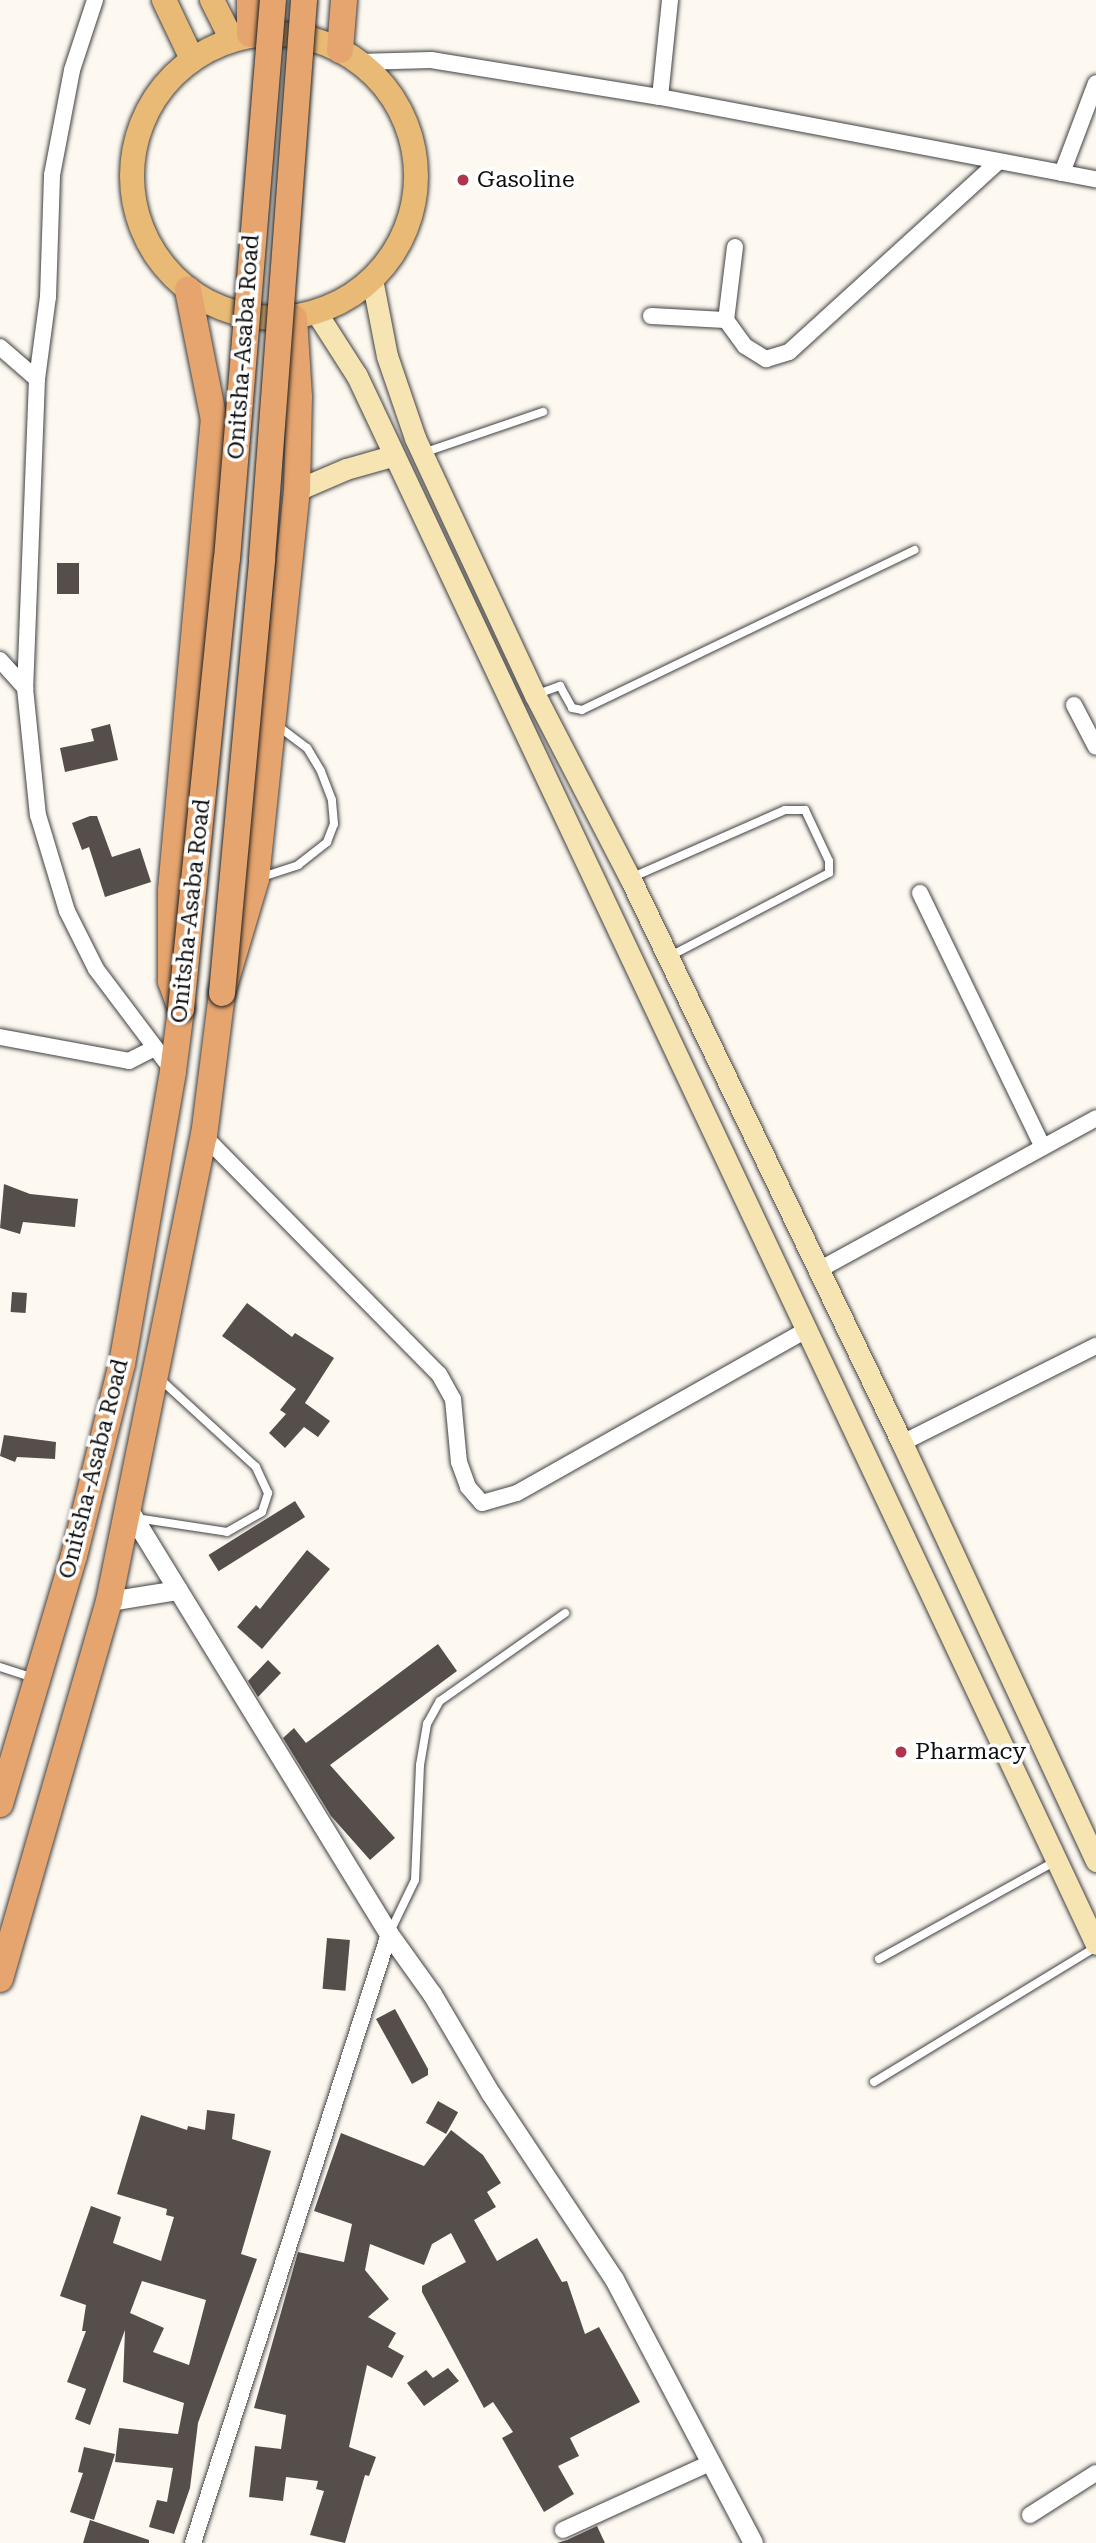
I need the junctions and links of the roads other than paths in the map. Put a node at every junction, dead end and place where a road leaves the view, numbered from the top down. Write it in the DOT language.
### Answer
graph roads {
  1 [pos="95,0"];
  2 [pos="164,0"];
  3 [pos="212,0"];
  4 [pos="250,0"];
  5 [pos="273,0"];
  6 [pos="304,0"];
  7 [pos="344,0"];
  8 [pos="670,0"];
  9 [pos="241,37"];
  10 [pos="349,56"];
  11 [pos="192,59"];
  12 [pos="1096,82"];
  13 [pos="660,97"];
  14 [pos="998,162"];
  15 [pos="1062,173"];
  16 [pos="1096,179"];
  17 [pos="735,247"];
  18 [pos="372,279"];
  19 [pos="188,290"];
  20 [pos="305,315"];
  21 [pos="650,316"];
  22 [pos="726,320"];
  23 [pos="0,347"];
  24 [pos="37,379"];
  25 [pos="543,412"];
  26 [pos="423,453"];
  27 [pos="392,456"];
  28 [pos="297,490"];
  29 [pos="914,550"];
  30 [pos="0,660"];
  31 [pos="24,688"];
  32 [pos="535,695"];
  33 [pos="1074,705"];
  34 [pos="274,723"];
  35 [pos="1096,747"];
  36 [pos="630,878"];
  37 [pos="256,880"];
  38 [pos="920,893"];
  39 [pos="668,958"];
  40 [pos="222,993"];
  41 [pos="181,1009"];
  42 [pos="0,1037"];
  43 [pos="155,1048"];
  44 [pos="173,1070"];
  45 [pos="1096,1118"];
  46 [pos="204,1136"];
  47 [pos="1043,1147"];
  48 [pos="817,1271"];
  49 [pos="805,1331"];
  50 [pos="1096,1346"];
  51 [pos="157,1376"];
  52 [pos="902,1443"];
  53 [pos="130,1512"];
  54 [pos="178,1590"];
  55 [pos="109,1601"];
  56 [pos="565,1613"];
  57 [pos="0,1667"];
  58 [pos="36,1679"];
  59 [pos="7,1747"];
  60 [pos="0,1804"];
  61 [pos="1095,1858"];
  62 [pos="1054,1862"];
  63 [pos="389,1934"];
  64 [pos="1096,1945"];
  65 [pos="879,1959"];
  66 [pos="2,1967"];
  67 [pos="874,2082"];
  68 [pos="710,2463"];
  69 [pos="1096,2473"];
  70 [pos="1030,2515"];
  71 [pos="563,2530"];
  72 [pos="193,2543"];
  73 [pos="753,2543"];
  1 -- 24 [label="street"];
  2 -- 11 [label="main road"];
  3 -- 9 [label="main road"];
  4 -- 9 [label="highway"];
  5 -- 41 [label="highway, Onitsha-Asaba Road, bridge"];
  6 -- 40 [label="highway, bridge"];
  7 -- 10 [label="highway"];
  8 -- 13 [label="street"];
  9 -- 10 [label="main road"];
  9 -- 11 [label="main road"];
  10 -- 13 [label="street"];
  10 -- 18 [label="main road"];
  11 -- 19 [label="main road"];
  12 -- 15 [label="street"];
  13 -- 14 [label="street"];
  14 -- 15 [label="street"];
  14 -- 22 [label="street"];
  15 -- 16 [label="street"];
  17 -- 22 [label="street"];
  18 -- 20 [label="main road"];
  18 -- 26 [label="main road"];
  19 -- 20 [label="main road"];
  19 -- 41 [label="highway"];
  20 -- 27 [label="main road"];
  20 -- 28 [label="highway"];
  21 -- 22 [label="street"];
  23 -- 24 [label="street"];
  24 -- 31 [label="street"];
  25 -- 26 [label="lane"];
  26 -- 32 [label="main road"];
  27 -- 28 [label="main road"];
  27 -- 49 [label="main road"];
  28 -- 34 [label="highway"];
  29 -- 32 [label="lane"];
  30 -- 31 [label="street"];
  31 -- 43 [label="street"];
  32 -- 36 [label="main road"];
  33 -- 35 [label="street"];
  34 -- 37 [label="highway"];
  34 -- 37 [label="lane"];
  36 -- 39 [label="main road"];
  36 -- 39 [label="lane"];
  37 -- 40 [label="highway"];
  38 -- 47 [label="street"];
  39 -- 48 [label="main road"];
  40 -- 46 [label="highway"];
  41 -- 44 [label="highway, Onitsha-Asaba Road"];
  42 -- 43 [label="street"];
  43 -- 44 [label="street"];
  44 -- 58 [label="highway, Onitsha-Asaba Road"];
  45 -- 47 [label="street"];
  46 -- 49 [label="street"];
  46 -- 51 [label="highway"];
  47 -- 48 [label="street"];
  48 -- 52 [label="main road"];
  49 -- 62 [label="main road"];
  50 -- 52 [label="street"];
  51 -- 53 [label="highway"];
  51 -- 53 [label="lane"];
  52 -- 61 [label="main road"];
  53 -- 54 [label="street"];
  53 -- 55 [label="highway"];
  54 -- 55 [label="street"];
  54 -- 63 [label="street"];
  55 -- 66 [label="highway"];
  56 -- 63 [label="lane"];
  57 -- 58 [label="lane"];
  58 -- 59 [label="highway, Onitsha-Asaba Road"];
  59 -- 60 [label="highway, Onitsha-Asaba Road"];
  62 -- 64 [label="main road"];
  62 -- 65 [label="lane"];
  63 -- 68 [label="street"];
  63 -- 72 [label="street"];
  64 -- 67 [label="lane"];
  68 -- 71 [label="street"];
  68 -- 73 [label="street"];
  69 -- 70 [label="street"];
}
